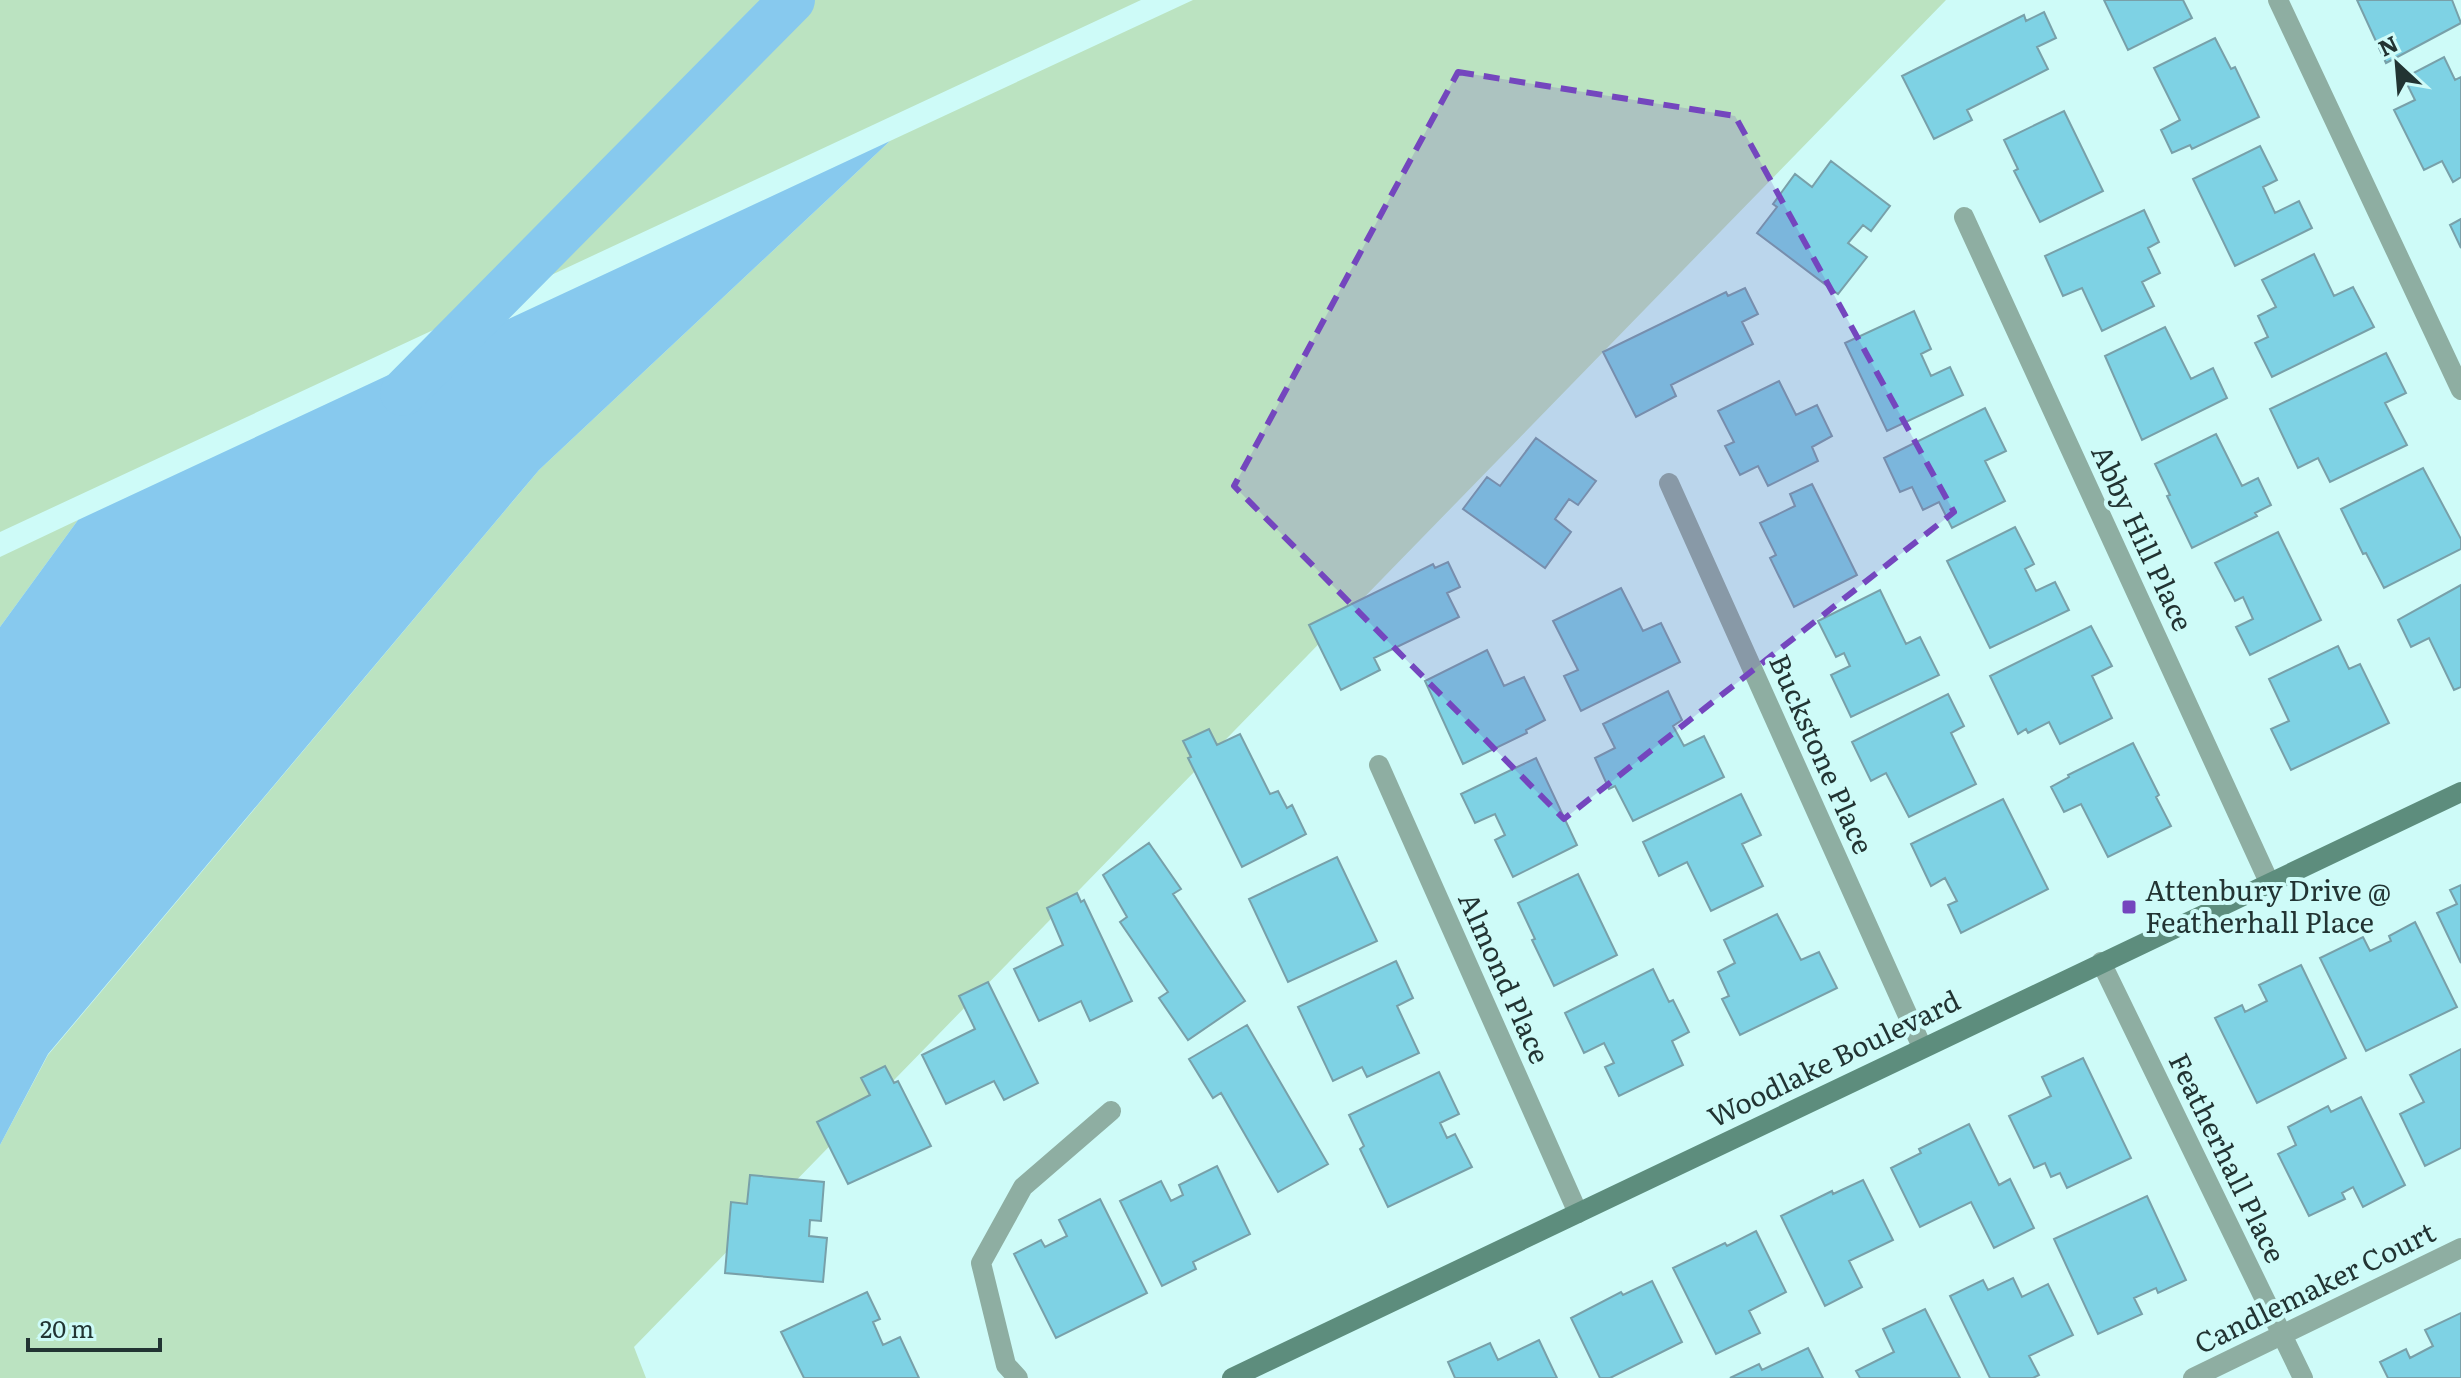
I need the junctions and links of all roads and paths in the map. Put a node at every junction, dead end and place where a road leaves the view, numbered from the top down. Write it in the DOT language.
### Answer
graph roads {
  1 [pos="2278,0"];
  2 [pos="1964,217"];
  3 [pos="2461,390"];
  4 [pos="1669,483"];
  5 [pos="1379,765"];
  6 [pos="2461,792"];
  7 [pos="2269,882"];
  8 [pos="2101,962"];
  9 [pos="1922,1047"];
  10 [pos="1111,1111"];
  11 [pos="1578,1213"];
  12 [pos="2461,1248"];
  13 [pos="2282,1336"];
  14 [pos="1018,1378"];
  15 [pos="1232,1378"];
  16 [pos="2193,1378"];
  17 [pos="2303,1378"];
  1 -- 3 [label="street"];
  2 -- 7 [label="street, Abby Hill Place"];
  4 -- 9 [label="street, Buckstone Place"];
  5 -- 11 [label="street, Almond Place"];
  6 -- 7 [label="street, Woodlake Boulevard"];
  7 -- 8 [label="street, Woodlake Boulevard"];
  8 -- 9 [label="street, Woodlake Boulevard"];
  8 -- 13 [label="street, Featherhall Place"];
  9 -- 11 [label="street, Woodlake Boulevard"];
  10 -- 14 [label="street"];
  11 -- 15 [label="street, Woodlake Boulevard"];
  12 -- 13 [label="street, Candlemaker Court"];
  13 -- 16 [label="street, Candlemaker Court"];
  13 -- 17 [label="street, Featherhall Place"];
}
